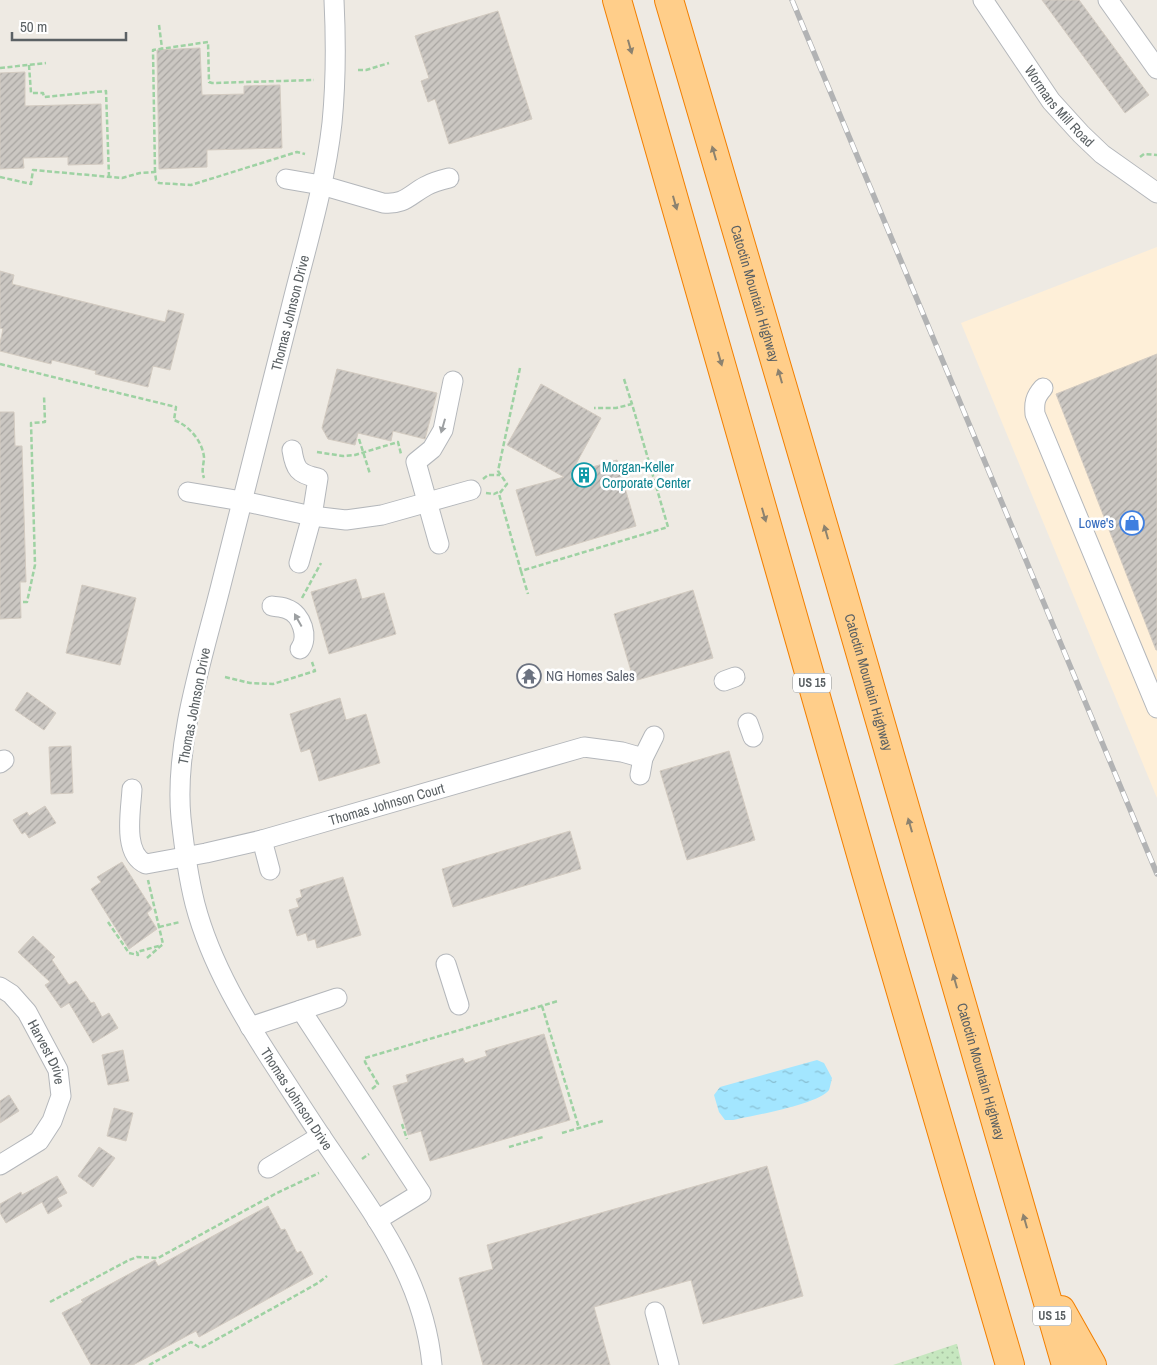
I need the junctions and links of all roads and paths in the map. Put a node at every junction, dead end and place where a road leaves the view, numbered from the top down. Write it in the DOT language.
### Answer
graph roads {
  1 [pos="334,0"];
  2 [pos="616,0"];
  3 [pos="669,0"];
  4 [pos="983,0"];
  5 [pos="1108,0"];
  6 [pos="159,25"];
  7 [pos="162,48"];
  8 [pos="46,62"];
  9 [pos="389,63"];
  10 [pos="29,65"];
  11 [pos="0,68"];
  12 [pos="1157,69"];
  13 [pos="358,70"];
  14 [pos="314,80"];
  15 [pos="305,154"];
  16 [pos="1157,155"];
  17 [pos="1140,157"];
  18 [pos="155,172"];
  19 [pos="0,177"];
  20 [pos="108,177"];
  21 [pos="449,178"];
  22 [pos="286,179"];
  23 [pos="321,185"];
  24 [pos="1157,193"];
  25 [pos="0,364"];
  26 [pos="520,368"];
  27 [pos="624,380"];
  28 [pos="453,381"];
  29 [pos="1043,388"];
  30 [pos="44,395"];
  31 [pos="632,404"];
  32 [pos="594,408"];
  33 [pos="358,439"];
  34 [pos="292,450"];
  35 [pos="317,452"];
  36 [pos="364,453"];
  37 [pos="409,460"];
  38 [pos="370,474"];
  39 [pos="500,475"];
  40 [pos="208,483"];
  41 [pos="479,488"];
  42 [pos="501,491"];
  43 [pos="188,492"];
  44 [pos="242,501"];
  45 [pos="427,502"];
  46 [pos="312,516"];
  47 [pos="439,544"];
  48 [pos="299,563"];
  49 [pos="521,571"];
  50 [pos="528,594"];
  51 [pos="23,602"];
  52 [pos="272,606"];
  53 [pos="300,649"];
  54 [pos="1157,708"];
  55 [pos="654,736"];
  56 [pos="132,789"];
  57 [pos="262,840"];
  58 [pos="187,857"];
  59 [pos="270,870"];
  60 [pos="147,876"];
  61 [pos="108,922"];
  62 [pos="180,922"];
  63 [pos="159,927"];
  64 [pos="163,944"];
  65 [pos="147,958"];
  66 [pos="446,964"];
  67 [pos="0,988"];
  68 [pos="337,998"];
  69 [pos="558,1002"];
  70 [pos="459,1005"];
  71 [pos="542,1006"];
  72 [pos="300,1010"];
  73 [pos="250,1027"];
  74 [pos="368,1091"];
  75 [pos="603,1121"];
  76 [pos="402,1124"];
  77 [pos="579,1128"];
  78 [pos="562,1133"];
  79 [pos="321,1136"];
  80 [pos="543,1137"];
  81 [pos="409,1147"];
  82 [pos="509,1148"];
  83 [pos="369,1154"];
  84 [pos="362,1159"];
  85 [pos="0,1165"];
  86 [pos="268,1168"];
  87 [pos="319,1173"];
  88 [pos="377,1220"];
  89 [pos="1038,1268"];
  90 [pos="327,1276"];
  91 [pos="50,1302"];
  92 [pos="654,1312"];
  93 [pos="150,1365"];
  94 [pos="432,1365"];
  95 [pos="669,1365"];
  96 [pos="1010,1365"];
  97 [pos="1066,1365"];
  98 [pos="1092,1365"];
  1 -- 23 [label="street, Thomas Johnson Drive"];
  2 -- 96 [label="highway, US 15, one-way"];
  89 -- 3 [label="highway, Catoctin Mountain Highway / US 15, one-way"];
  4 -- 24 [label="street, Wormans Mill Road"];
  5 -- 12 [label="street"];
  6 -- 7 [label="path"];
  7 -- 14 [label="path"];
  7 -- 18 [label="path"];
  8 -- 10 [label="path"];
  9 -- 13 [label="path"];
  10 -- 11 [label="path"];
  10 -- 20 [label="path"];
  15 -- 18 [label="path"];
  16 -- 17 [label="path"];
  18 -- 20 [label="path"];
  19 -- 20 [label="path"];
  21 -- 23 [label="street"];
  22 -- 23 [label="street"];
  23 -- 44 [label="street, Thomas Johnson Drive"];
  25 -- 40 [label="path"];
  26 -- 39 [label="path"];
  27 -- 31 [label="path"];
  28 -- 37 [label="street, one-way"];
  29 -- 54 [label="street"];
  30 -- 51 [label="path"];
  31 -- 32 [label="path"];
  31 -- 49 [label="path"];
  33 -- 36 [label="path"];
  34 -- 46 [label="street"];
  35 -- 36 [label="path"];
  36 -- 37 [label="path"];
  36 -- 38 [label="path"];
  37 -- 45 [label="street"];
  39 -- 41 [label="path"];
  39 -- 42 [label="path"];
  41 -- 42 [label="path"];
  41 -- 45 [label="street"];
  42 -- 49 [label="path"];
  43 -- 44 [label="street"];
  44 -- 46 [label="street"];
  44 -- 58 [label="street, Thomas Johnson Drive"];
  45 -- 46 [label="street"];
  45 -- 47 [label="street"];
  46 -- 48 [label="street"];
  49 -- 50 [label="path"];
  53 -- 52 [label="street, one-way"];
  55 -- 57 [label="street, Thomas Johnson Court"];
  56 -- 58 [label="street, Thomas Johnson Court"];
  57 -- 58 [label="street, Thomas Johnson Court"];
  57 -- 59 [label="street"];
  58 -- 73 [label="street, Thomas Johnson Drive"];
  60 -- 63 [label="path"];
  61 -- 64 [label="path"];
  62 -- 63 [label="path"];
  63 -- 64 [label="path"];
  64 -- 65 [label="path"];
  66 -- 70 [label="street"];
  67 -- 85 [label="street, Harvest Drive"];
  68 -- 72 [label="street"];
  69 -- 71 [label="path"];
  71 -- 74 [label="path"];
  71 -- 77 [label="path"];
  72 -- 73 [label="street"];
  72 -- 88 [label="street"];
  73 -- 79 [label="street, Thomas Johnson Drive"];
  75 -- 77 [label="path"];
  76 -- 81 [label="path"];
  77 -- 78 [label="path"];
  79 -- 86 [label="street"];
  79 -- 88 [label="street, Thomas Johnson Drive"];
  80 -- 82 [label="path"];
  83 -- 84 [label="path"];
  87 -- 91 [label="path"];
  88 -- 94 [label="street, Thomas Johnson Drive"];
  89 -- 97 [label="highway, Catoctin Mountain Highway / US 15"];
  89 -- 98 [label="highway"];
  90 -- 93 [label="path"];
  92 -- 95 [label="street"];
}
